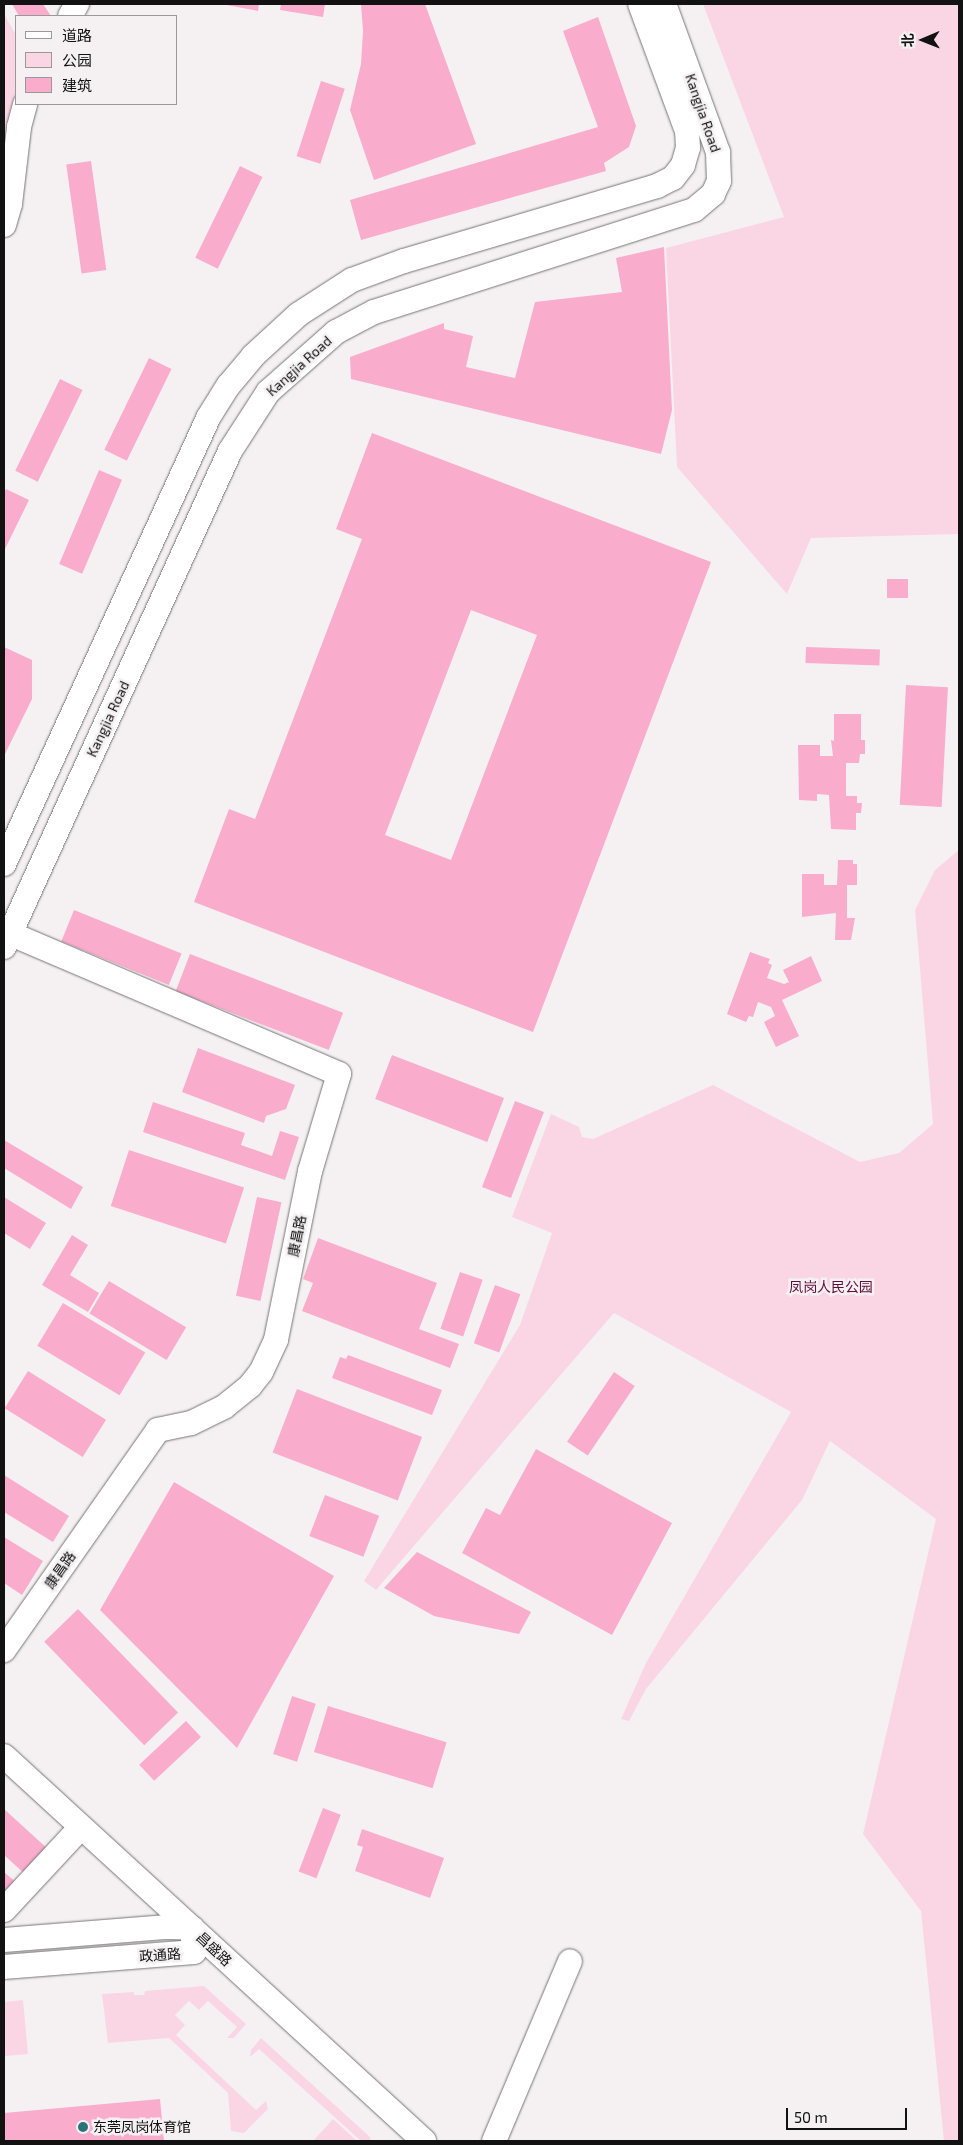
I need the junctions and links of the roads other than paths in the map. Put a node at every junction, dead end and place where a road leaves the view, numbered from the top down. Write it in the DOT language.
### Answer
graph roads {
  1 [pos="77,4"];
  2 [pos="640,4"];
  3 [pos="664,4"];
  4 [pos="71,15"];
  5 [pos="24,105"];
  6 [pos="4,225"];
  7 [pos="4,864"];
  8 [pos="6,937"];
  9 [pos="4,1650"];
  10 [pos="4,1756"];
  11 [pos="4,1778"];
  12 [pos="76,1833"];
  13 [pos="4,1910"];
  14 [pos="167,1927"];
  15 [pos="192,1928"];
  16 [pos="4,1940"];
  17 [pos="194,1952"];
  18 [pos="570,1961"];
  19 [pos="4,1967"];
  20 [pos="400,2141"];
  21 [pos="424,2141"];
  22 [pos="494,2141"];
  1 -- 4 [label="street"];
  2 -- 7 [label="street, Kangjia Road"];
  3 -- 8 [label="street, Kangjia Road"];
  5 -- 6 [label="street"];
  8 -- 9 [label="street, 康昌路"];
  10 -- 12 [label="street, 昌盛路"];
  11 -- 12 [label="street, 昌盛路"];
  12 -- 13 [label="street"];
  12 -- 14 [label="street, 昌盛路"];
  12 -- 15 [label="street, 昌盛路"];
  14 -- 15 [label="street, 政通路"];
  14 -- 16 [label="street, 政通路"];
  14 -- 17 [label="street, 昌盛路"];
  15 -- 17 [label="street, 政通路"];
  15 -- 21 [label="street, 昌盛路"];
  17 -- 19 [label="street, 政通路"];
  17 -- 20 [label="street, 昌盛路"];
  18 -- 22 [label="street"];
}
